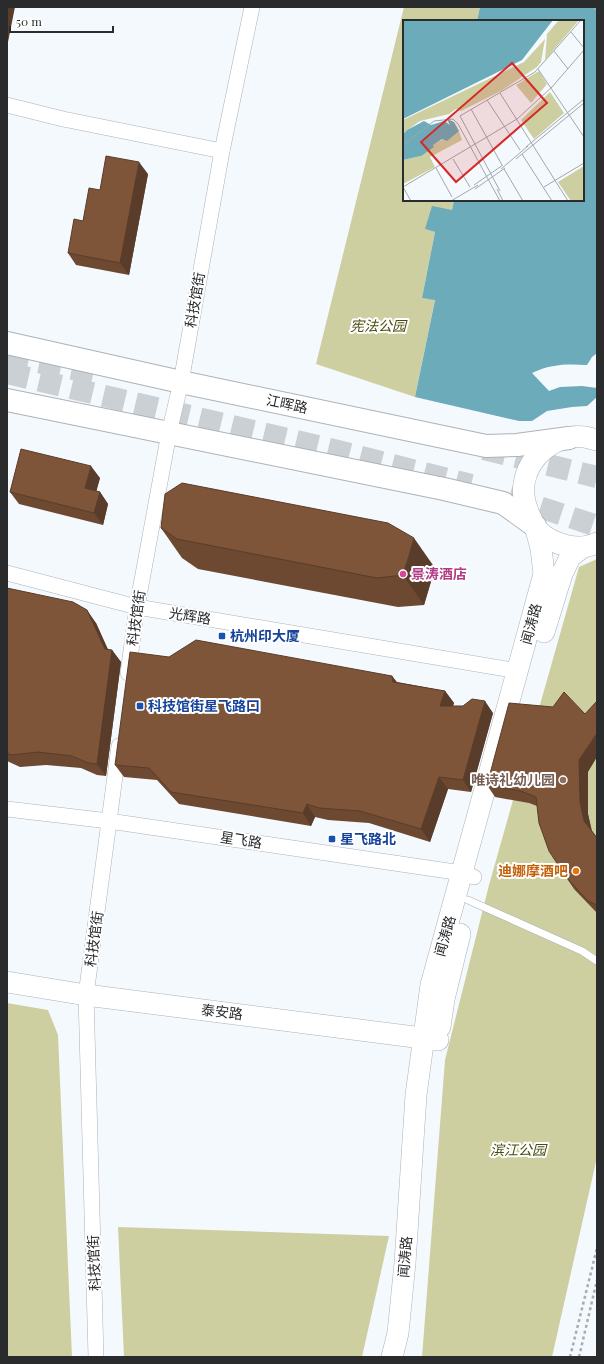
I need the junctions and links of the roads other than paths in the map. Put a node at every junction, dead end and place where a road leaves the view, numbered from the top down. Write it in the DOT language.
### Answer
graph roads {
  1 [pos="252,7"];
  2 [pos="7,105"];
  3 [pos="222,151"];
  4 [pos="7,343"];
  5 [pos="181,382"];
  6 [pos="7,400"];
  7 [pos="597,426"];
  8 [pos="169,433"];
  9 [pos="569,438"];
  10 [pos="597,440"];
  11 [pos="534,526"];
  12 [pos="590,545"];
  13 [pos="7,573"];
  14 [pos="137,608"];
  15 [pos="518,671"];
  16 [pos="127,686"];
  17 [pos="121,730"];
  18 [pos="7,809"];
  19 [pos="109,820"];
  20 [pos="468,875"];
  21 [pos="468,900"];
  22 [pos="597,961"];
  23 [pos="7,982"];
  24 [pos="86,995"];
  25 [pos="431,1039"];
  26 [pos="96,1357"];
  27 [pos="392,1357"];
  28 [pos="405,1357"];
  1 -- 3 [label="street, 科技馆街"];
  2 -- 3 [label="street"];
  3 -- 5 [label="street, 科技馆街"];
  4 -- 5 [label="main road, 江晖路"];
  5 -- 8 [label="street, 科技馆街"];
  5 -- 9 [label="main road, 江晖路"];
  6 -- 8 [label="main road"];
  7 -- 9 [label="main road, 闻涛路"];
  8 -- 11 [label="main road"];
  8 -- 14 [label="street, 科技馆街"];
  9 -- 10 [label="main road, 闻涛路"];
  9 -- 11 [label="main road, 闻涛路"];
  11 -- 12 [label="main road, 闻涛路"];
  11 -- 15 [label="main road, 闻涛路"];
  12 -- 20 [label="main road, 闻涛路"];
  13 -- 14 [label="street, 光辉路"];
  14 -- 15 [label="street, 光辉路"];
  14 -- 16 [label="street, 科技馆街"];
  15 -- 20 [label="main road, 闻涛路"];
  17 -- 19 [label="street, 科技馆街"];
  18 -- 19 [label="street, 星飞路"];
  19 -- 20 [label="street, 星飞路"];
  19 -- 24 [label="street, 科技馆街"];
  20 -- 21 [label="main road, 闻涛路"];
  20 -- 25 [label="main road, 闻涛路"];
  21 -- 22 [label="lane"];
  21 -- 25 [label="main road, 闻涛路"];
  23 -- 24 [label="main road, 泰安路"];
  24 -- 25 [label="main road, 泰安路"];
  24 -- 26 [label="street, 科技馆街"];
  25 -- 27 [label="main road, 闻涛路"];
  25 -- 28 [label="main road, 闻涛路"];
}
